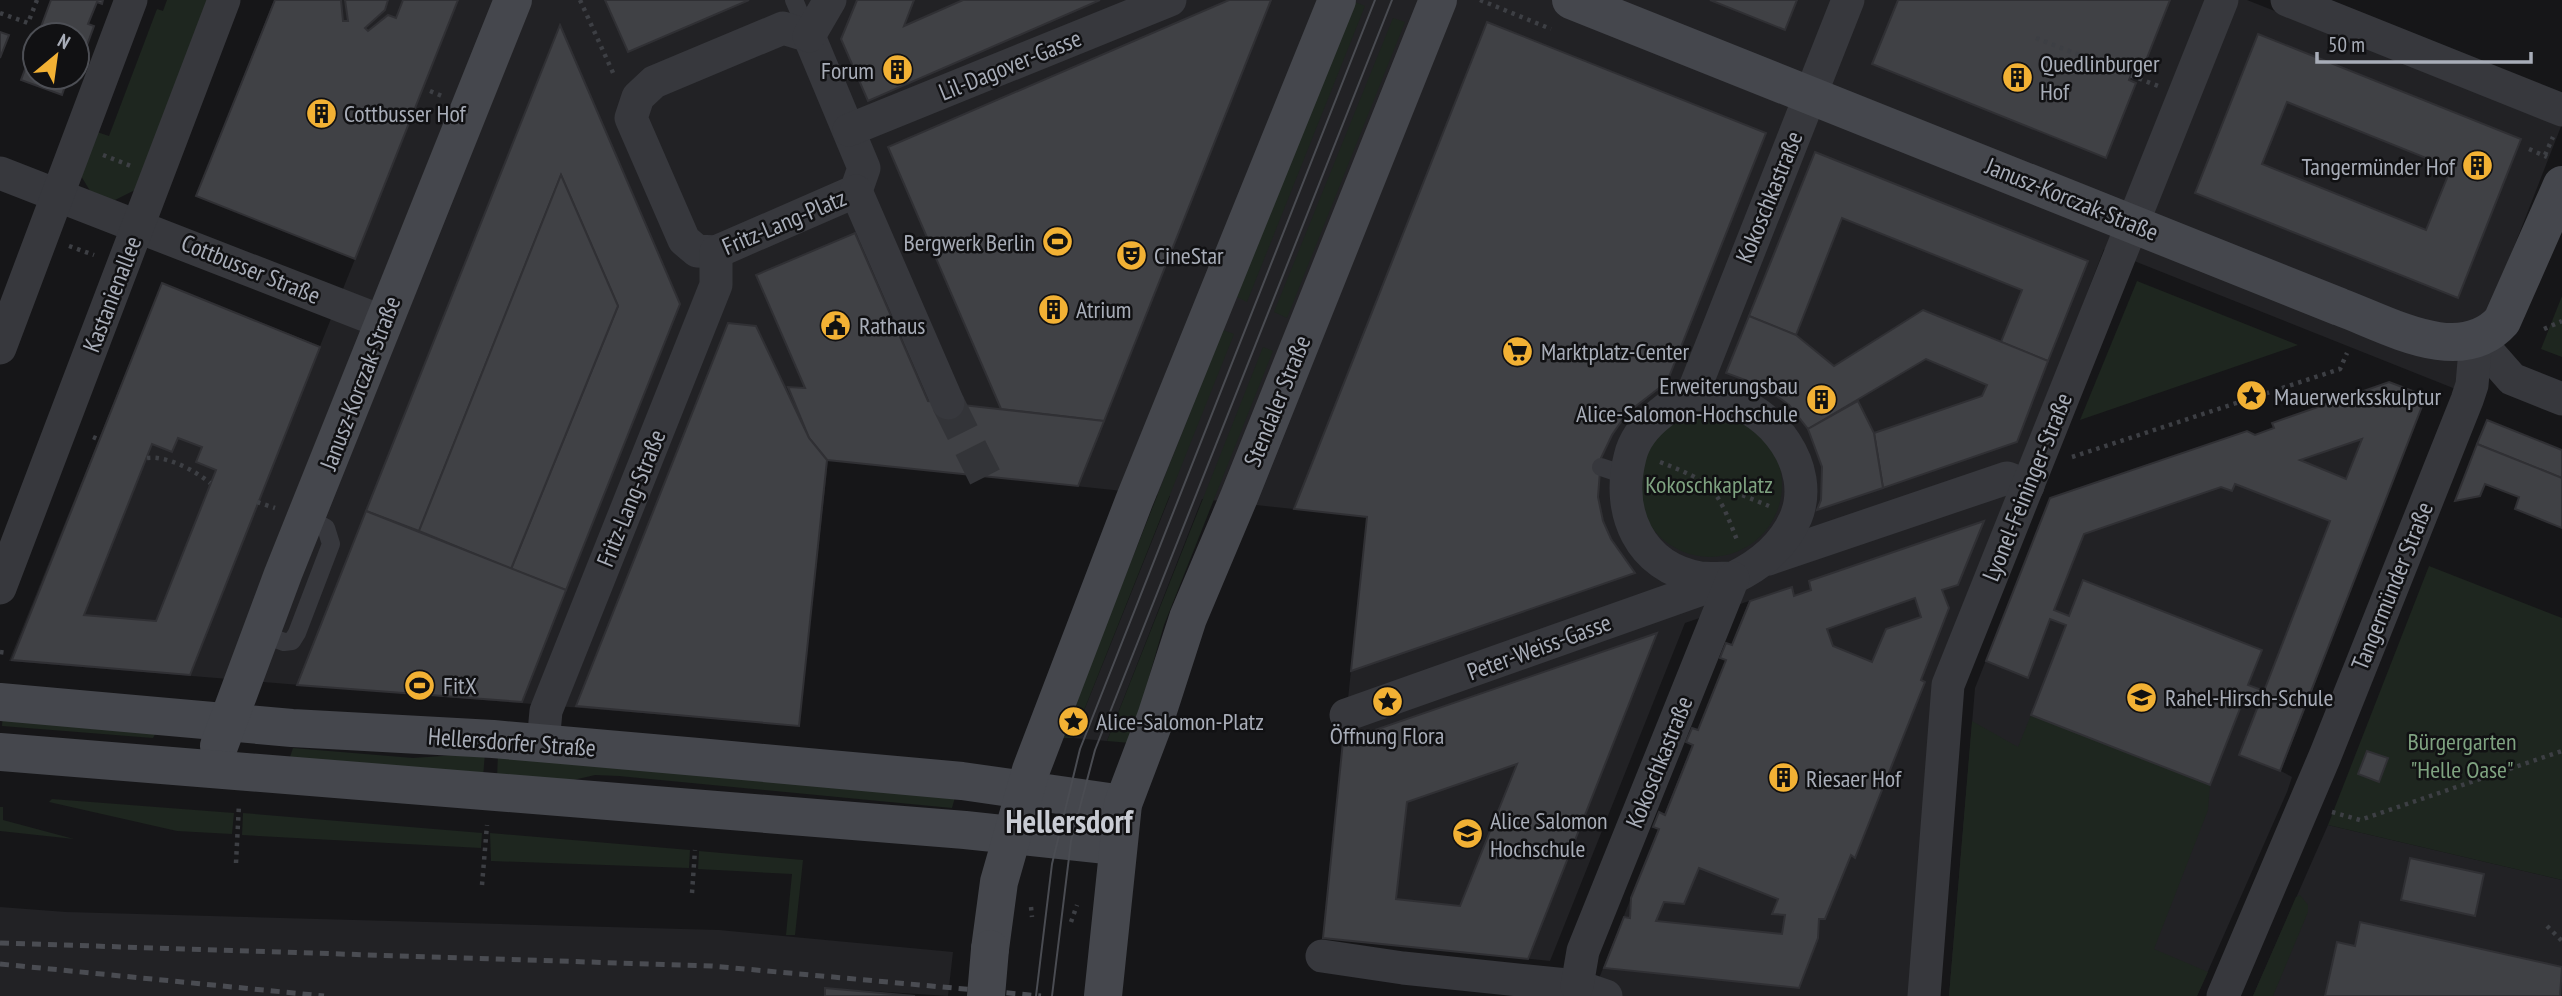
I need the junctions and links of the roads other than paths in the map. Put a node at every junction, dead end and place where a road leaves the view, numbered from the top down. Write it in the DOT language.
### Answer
graph roads {
  1 [pos="131,0"];
  2 [pos="224,0"];
  3 [pos="513,0"];
  4 [pos="794,0"];
  5 [pos="830,0"];
  6 [pos="1170,0"];
  7 [pos="1337,0"];
  8 [pos="1438,0"];
  9 [pos="1572,0"];
  10 [pos="1848,0"];
  11 [pos="2222,0"];
  12 [pos="2287,0"];
  13 [pos="809,36"];
  14 [pos="1810,95"];
  15 [pos="2562,110"];
  16 [pos="849,130"];
  17 [pos="0,173"];
  18 [pos="2562,185"];
  19 [pos="856,191"];
  20 [pos="57,195"];
  21 [pos="2134,224"];
  22 [pos="138,225"];
  23 [pos="716,252"];
  24 [pos="383,322"];
  25 [pos="2476,338"];
  26 [pos="0,348"];
  27 [pos="1692,395"];
  28 [pos="2562,399"];
  29 [pos="948,403"];
  30 [pos="2034,471"];
  31 [pos="1750,569"];
  32 [pos="0,588"];
  33 [pos="0,702"];
  34 [pos="1346,715"];
  35 [pos="226,722"];
  36 [pos="543,743"];
  37 [pos="0,752"];
  38 [pos="216,769"];
  39 [pos="1024,790"];
  40 [pos="1123,804"];
  41 [pos="1012,834"];
  42 [pos="1116,846"];
  43 [pos="1322,956"];
  44 [pos="1105,978"];
  45 [pos="1591,991"];
  46 [pos="986,996"];
  47 [pos="1924,996"];
  48 [pos="2223,996"];
  1 -- 20 [label="street"];
  2 -- 22 [label="street, Kastanienallee"];
  3 -- 24 [label="main road, Janusz-Korczak-Straße"];
  4 -- 13 [label="lane"];
  5 -- 13 [label="street"];
  6 -- 16 [label="street, Lil-Dagover-Gasse"];
  7 -- 39 [label="main road"];
  8 -- 40 [label="main road, Stendaler Straße"];
  9 -- 14 [label="main road, Janusz-Korczak-Straße"];
  10 -- 14 [label="street, Kokoschkastraße"];
  11 -- 21 [label="street, Lyonel-Feininger-Straße"];
  12 -- 15 [label="street"];
  13 -- 16 [label="street, Fritz-Lang-Platz"];
  13 -- 23 [label="street, Fritz-Lang-Platz"];
  14 -- 21 [label="main road, Janusz-Korczak-Straße"];
  14 -- 27 [label="street, Kokoschkastraße"];
  16 -- 19 [label="street, Fritz-Lang-Platz"];
  17 -- 20 [label="street, Cottbusser Straße"];
  18 -- 25 [label="main road"];
  19 -- 23 [label="street, Fritz-Lang-Platz"];
  19 -- 29 [label="street"];
  20 -- 22 [label="street, Cottbusser Straße"];
  20 -- 26 [label="street"];
  21 -- 25 [label="main road, Janusz-Korczak-Straße"];
  21 -- 30 [label="street, Lyonel-Feininger-Straße"];
  22 -- 24 [label="street, Cottbusser Straße"];
  22 -- 32 [label="street, Kastanienallee"];
  23 -- 36 [label="street, Fritz-Lang-Straße"];
  24 -- 35 [label="main road, Janusz-Korczak-Straße"];
  25 -- 28 [label="street"];
  25 -- 48 [label="street, Tangermünder Straße"];
  27 -- 31 [label="street, Kokoschkastraße"];
  27 -- 31 [label="street"];
  30 -- 31 [label="street, Peter-Weiss-Gasse"];
  30 -- 47 [label="street, Lyonel-Feininger-Straße"];
  31 -- 34 [label="street, Peter-Weiss-Gasse"];
  31 -- 45 [label="street, Kokoschkastraße"];
  33 -- 35 [label="main road, Hellersdorfer Straße"];
  35 -- 36 [label="main road, Hellersdorfer Straße"];
  35 -- 38 [label="main road, Janusz-Korczak-Straße"];
  36 -- 39 [label="main road, Hellersdorfer Straße"];
  37 -- 38 [label="main road, Hellersdorfer Straße"];
  38 -- 41 [label="main road, Hellersdorfer Straße"];
  39 -- 40 [label="main road"];
  39 -- 41 [label="main road"];
  40 -- 42 [label="main road"];
  41 -- 42 [label="main road"];
  41 -- 46 [label="main road, bridge"];
  42 -- 44 [label="main road"];
  43 -- 45 [label="street"];
}
